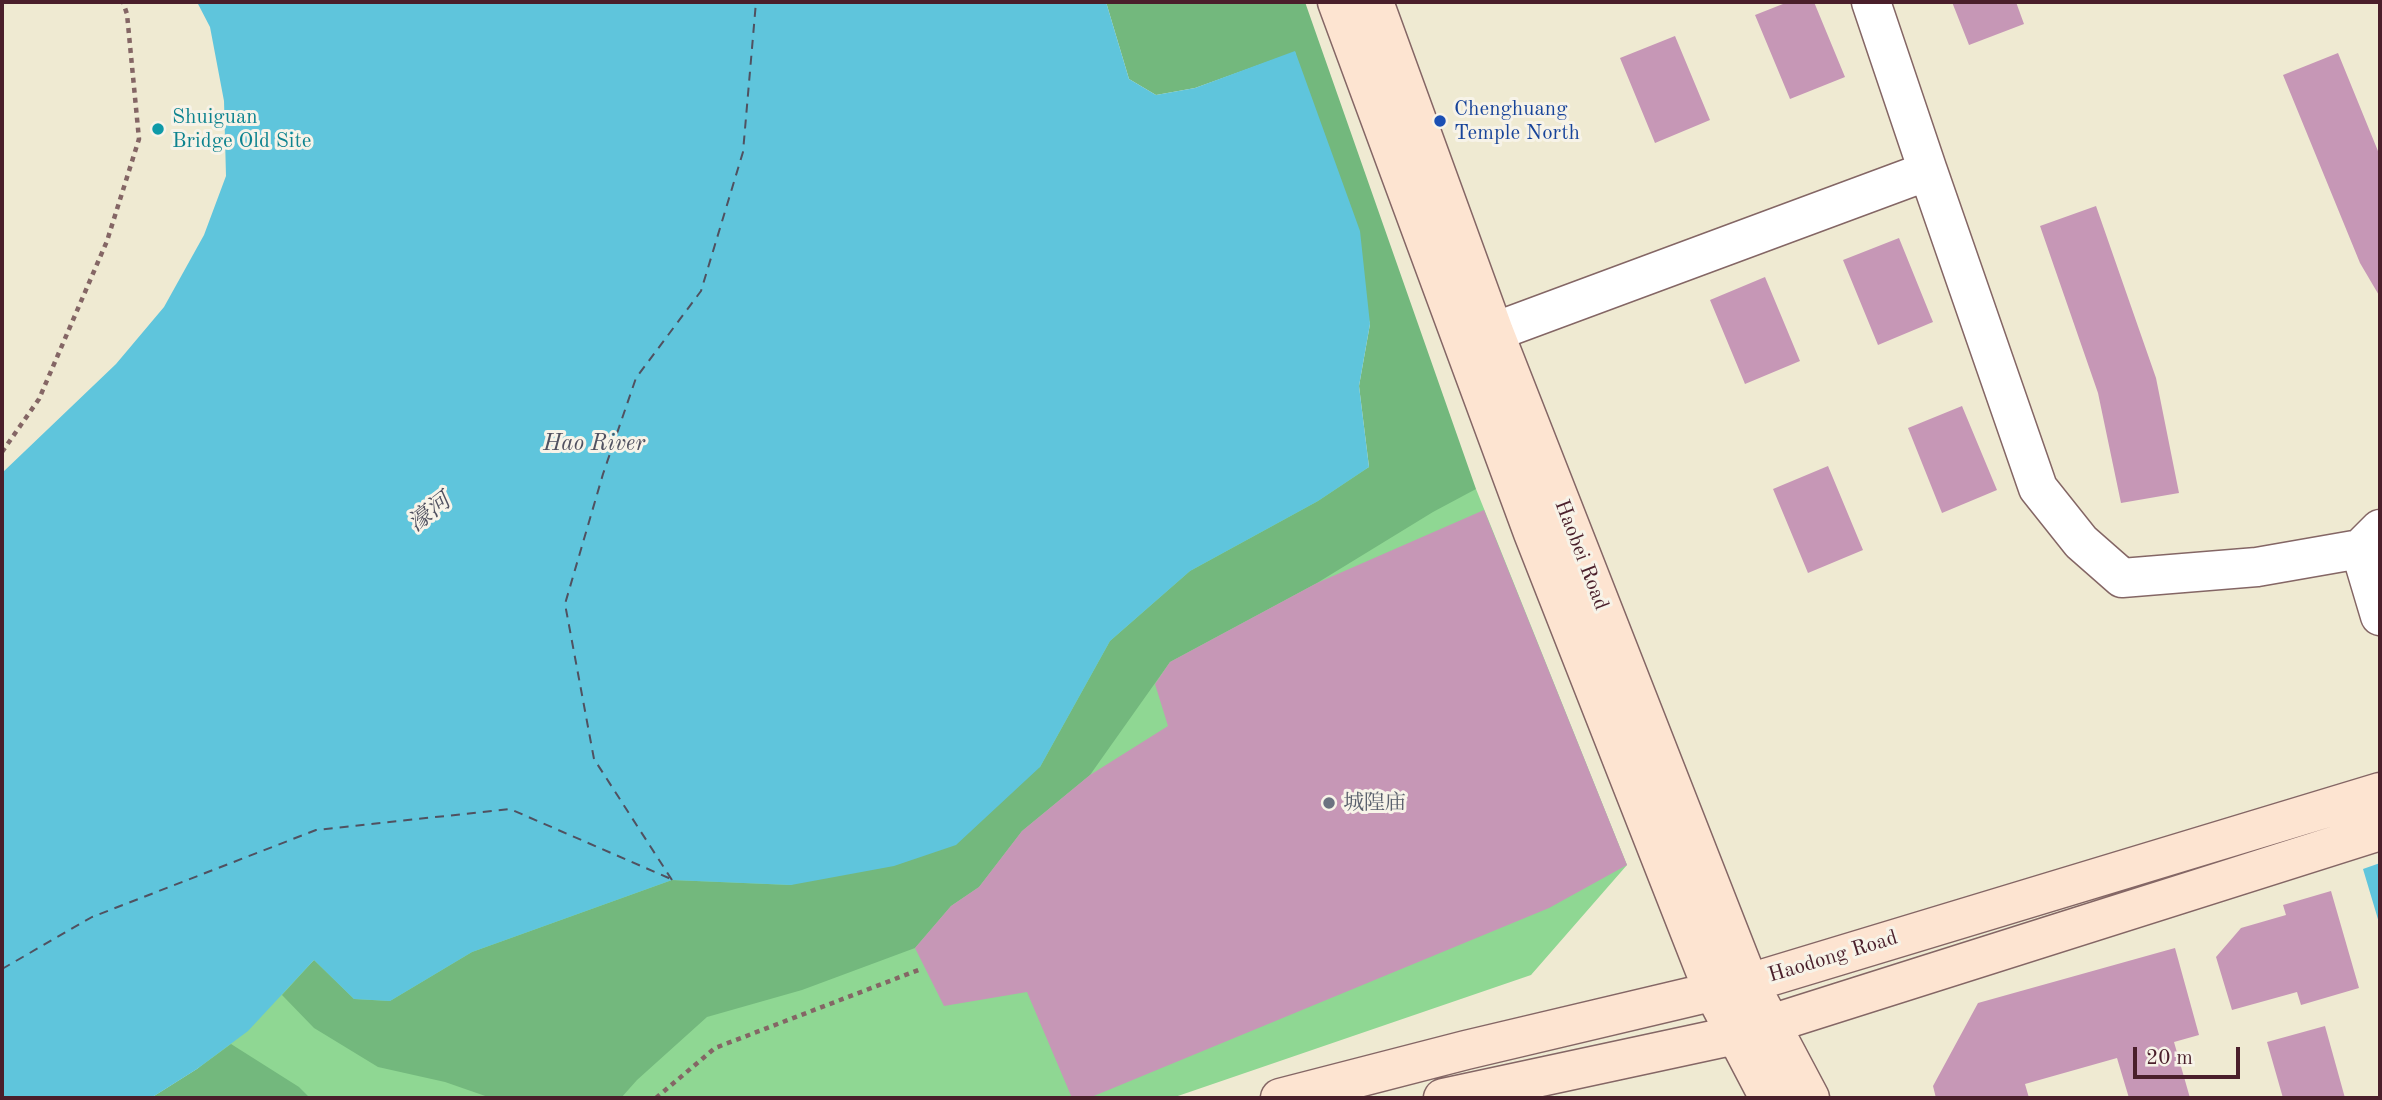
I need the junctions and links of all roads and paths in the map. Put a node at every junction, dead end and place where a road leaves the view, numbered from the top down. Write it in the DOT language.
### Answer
graph roads {
  1 [pos="123,2"];
  2 [pos="1337,2"];
  3 [pos="1374,2"];
  4 [pos="1871,2"];
  5 [pos="1928,171"];
  6 [pos="1494,332"];
  7 [pos="2,452"];
  8 [pos="2370,539"];
  9 [pos="2380,616"];
  10 [pos="2380,792"];
  11 [pos="2380,831"];
  12 [pos="921,969"];
  13 [pos="1731,987"];
  14 [pos="1753,1029"];
  15 [pos="656,1098"];
  16 [pos="1280,1098"];
  17 [pos="1443,1098"];
  18 [pos="1769,1098"];
  19 [pos="1810,1098"];
  1 -- 7 [label="path"];
  2 -- 13 [label="street, Haobei Road"];
  3 -- 6 [label="street, Haobei Road"];
  4 -- 5 [label="street"];
  5 -- 6 [label="street"];
  5 -- 8 [label="street"];
  6 -- 13 [label="street, Haobei Road"];
  8 -- 9 [label="street"];
  10 -- 13 [label="street, Haodong Road"];
  11 -- 14 [label="street, Haodong Road"];
  12 -- 15 [label="path"];
  13 -- 14 [label="street, Haobei Road"];
  13 -- 16 [label="street, Haodong Road"];
  14 -- 17 [label="street, Haodong Road"];
  14 -- 18 [label="street, Haobei Road"];
  14 -- 19 [label="street, Haobei Road"];
}
